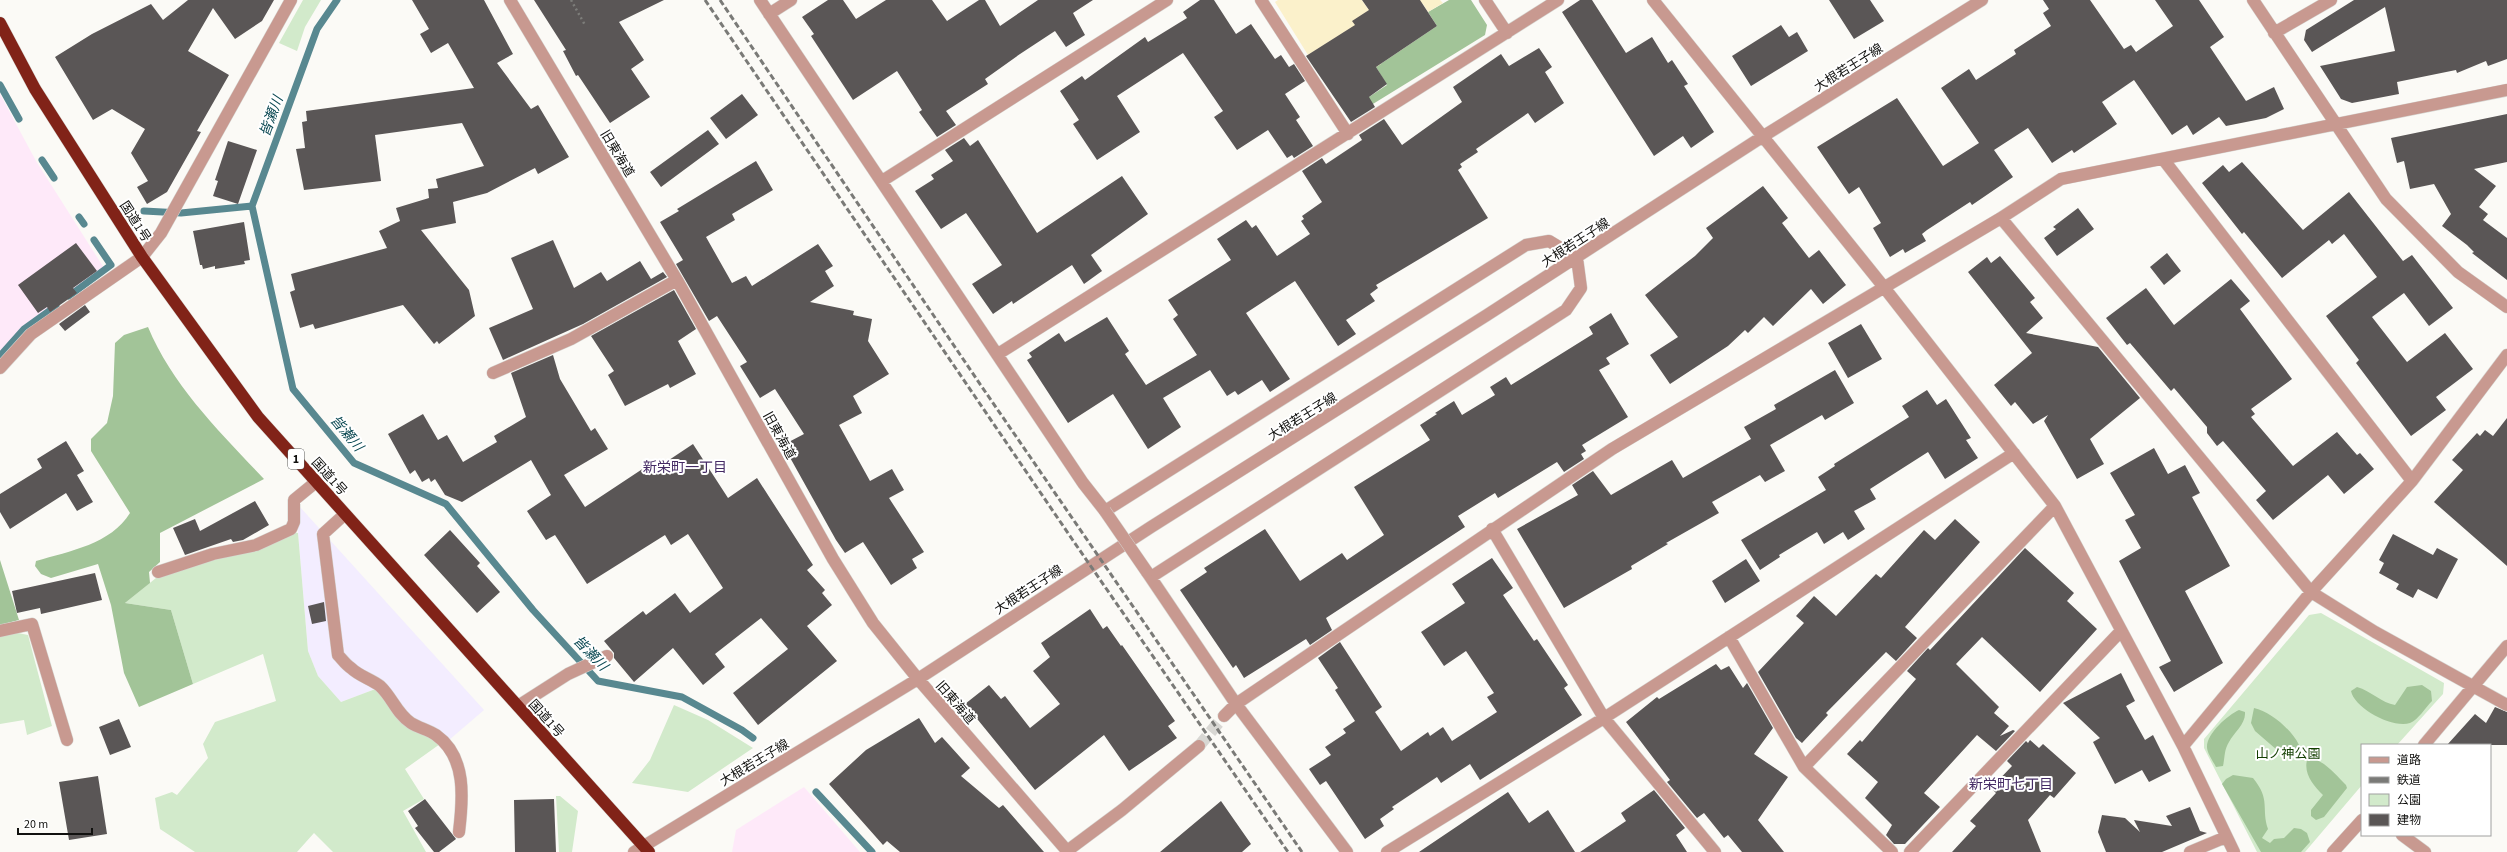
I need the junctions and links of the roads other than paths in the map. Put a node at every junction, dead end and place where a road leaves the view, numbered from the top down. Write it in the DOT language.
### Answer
graph roads {
  1 [pos="291,0"];
  2 [pos="510,0"];
  3 [pos="760,0"];
  4 [pos="791,0"];
  5 [pos="1167,0"];
  6 [pos="1261,0"];
  7 [pos="1485,0"];
  8 [pos="1558,0"];
  9 [pos="1653,0"];
  10 [pos="1982,0"];
  11 [pos="2253,0"];
  12 [pos="2331,0"];
  13 [pos="769,14"];
  14 [pos="0,23"];
  15 [pos="1507,33"];
  16 [pos="2274,33"];
  17 [pos="2507,90"];
  18 [pos="2334,124"];
  19 [pos="1348,134"];
  20 [pos="1762,137"];
  21 [pos="2163,159"];
  22 [pos="882,182"];
  23 [pos="2001,218"];
  24 [pos="142,257"];
  25 [pos="1577,258"];
  26 [pos="677,280"];
  27 [pos="1883,286"];
  28 [pos="2507,308"];
  29 [pos="998,354"];
  30 [pos="2507,355"];
  31 [pos="0,368"];
  32 [pos="493,373"];
  33 [pos="2014,453"];
  34 [pos="2412,481"];
  35 [pos="316,482"];
  36 [pos="2055,506"];
  37 [pos="1105,511"];
  38 [pos="345,514"];
  39 [pos="1492,529"];
  40 [pos="158,572"];
  41 [pos="1149,574"];
  42 [pos="2311,592"];
  43 [pos="0,631"];
  44 [pos="2121,631"];
  45 [pos="1729,637"];
  46 [pos="2507,646"];
  47 [pos="607,656"];
  48 [pos="918,679"];
  49 [pos="2473,686"];
  50 [pos="1236,704"];
  51 [pos="2507,705"];
  52 [pos="518,706"];
  53 [pos="1224,716"];
  54 [pos="1604,718"];
  55 [pos="67,740"];
  56 [pos="2425,744"];
  57 [pos="1199,746"];
  58 [pos="2183,746"];
  59 [pos="1804,767"];
  60 [pos="2361,821"];
  61 [pos="459,832"];
  62 [pos="2403,836"];
  63 [pos="2226,837"];
  64 [pos="642,850"];
  65 [pos="1065,851"];
  66 [pos="1347,852"];
  67 [pos="1387,852"];
  68 [pos="1716,852"];
  69 [pos="1892,852"];
  70 [pos="1910,852"];
  71 [pos="2190,852"];
  72 [pos="2234,852"];
  73 [pos="2333,852"];
  74 [pos="2425,852"];
  1 -- 24 [label="street"];
  2 -- 26 [label="street, 旧東海道"];
  3 -- 13 [label="street"];
  4 -- 13 [label="street"];
  5 -- 22 [label="street"];
  6 -- 19 [label="street"];
  7 -- 15 [label="street"];
  8 -- 15 [label="street"];
  9 -- 20 [label="street"];
  10 -- 20 [label="street, 大根若王子線"];
  11 -- 16 [label="street"];
  12 -- 16 [label="street"];
  13 -- 22 [label="street"];
  14 -- 24 [label="highway, 国道1号 / 1"];
  15 -- 19 [label="street"];
  16 -- 18 [label="street"];
  17 -- 18 [label="street"];
  18 -- 21 [label="street"];
  18 -- 28 [label="street"];
  19 -- 29 [label="street"];
  20 -- 25 [label="street, 大根若王子線"];
  20 -- 27 [label="street"];
  21 -- 23 [label="street"];
  21 -- 34 [label="street"];
  22 -- 29 [label="street"];
  23 -- 27 [label="street"];
  23 -- 42 [label="street"];
  24 -- 31 [label="street"];
  24 -- 35 [label="highway, 国道1号 / 1"];
  25 -- 37 [label="street"];
  25 -- 41 [label="street"];
  25 -- 48 [label="street, 大根若王子線"];
  26 -- 32 [label="street"];
  26 -- 48 [label="street, 旧東海道"];
  27 -- 33 [label="street"];
  27 -- 39 [label="street"];
  29 -- 37 [label="street"];
  30 -- 34 [label="street"];
  33 -- 36 [label="street"];
  33 -- 45 [label="street"];
  34 -- 42 [label="street"];
  35 -- 38 [label="highway, 国道1号 / 1"];
  35 -- 40 [label="street"];
  36 -- 44 [label="street"];
  36 -- 59 [label="street"];
  37 -- 41 [label="street, bridge"];
  38 -- 52 [label="highway, 国道1号 / 1"];
  38 -- 61 [label="street"];
  39 -- 50 [label="street"];
  39 -- 54 [label="street"];
  41 -- 50 [label="street"];
  42 -- 49 [label="street"];
  42 -- 58 [label="street"];
  43 -- 55 [label="street"];
  44 -- 58 [label="street"];
  44 -- 70 [label="street"];
  45 -- 54 [label="street"];
  45 -- 59 [label="street"];
  46 -- 49 [label="street"];
  47 -- 52 [label="street"];
  48 -- 64 [label="street, 大根若王子線"];
  48 -- 65 [label="street, 旧東海道"];
  49 -- 51 [label="street"];
  49 -- 56 [label="street"];
  50 -- 53 [label="street"];
  50 -- 66 [label="street"];
  52 -- 64 [label="highway, 国道1号 / 1"];
  54 -- 67 [label="street"];
  54 -- 68 [label="street"];
  57 -- 65 [label="street"];
  58 -- 63 [label="street"];
  59 -- 69 [label="street"];
  60 -- 73 [label="street"];
  62 -- 74 [label="street"];
  63 -- 71 [label="street"];
  63 -- 72 [label="street"];
}
